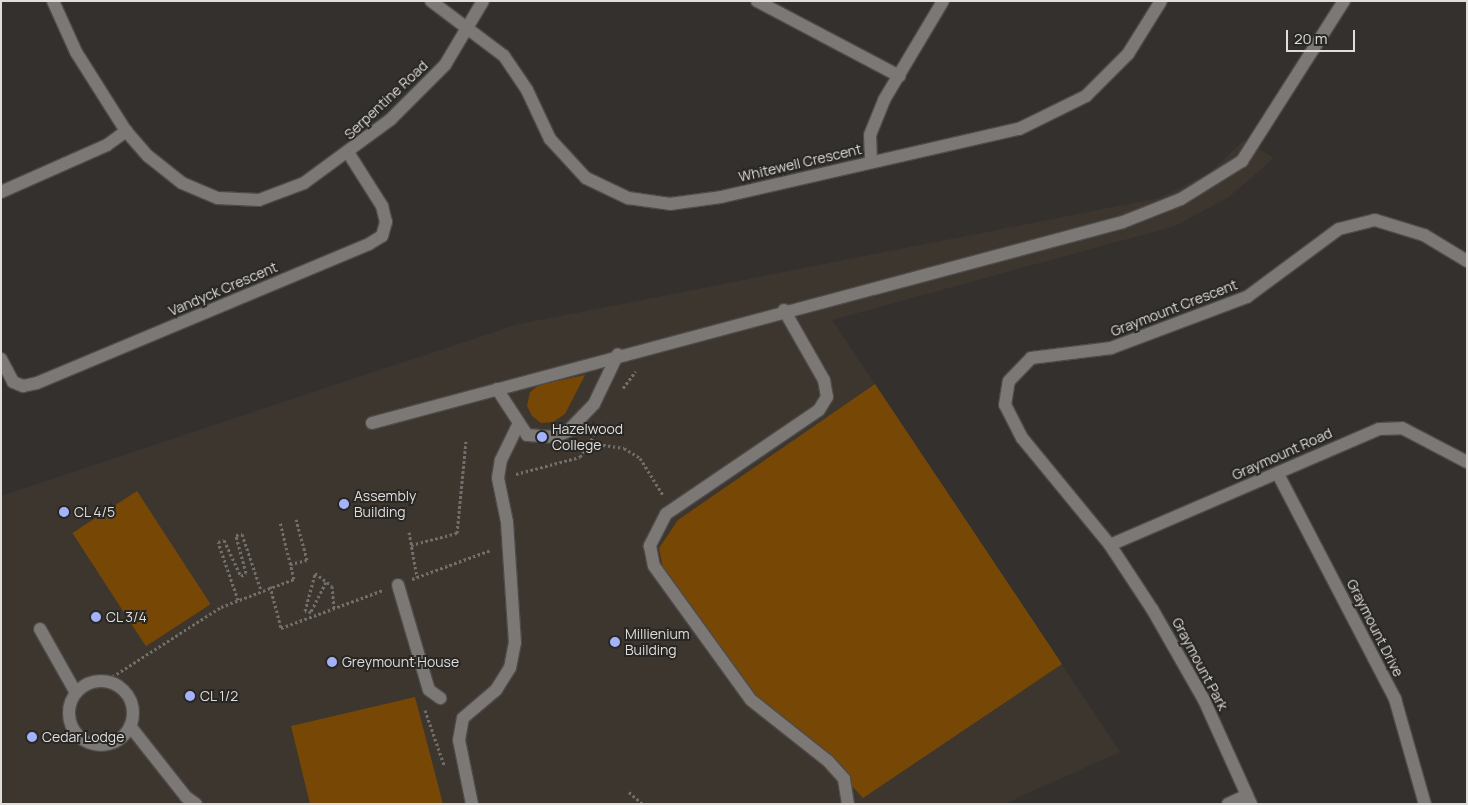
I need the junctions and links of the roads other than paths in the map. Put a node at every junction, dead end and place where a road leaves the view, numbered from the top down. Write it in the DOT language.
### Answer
graph roads {
  1 [pos="52,1"];
  2 [pos="431,1"];
  3 [pos="483,1"];
  4 [pos="757,1"];
  5 [pos="943,1"];
  6 [pos="1161,1"];
  7 [pos="1344,1"];
  8 [pos="467,31"];
  9 [pos="899,76"];
  10 [pos="126,131"];
  11 [pos="349,154"];
  12 [pos="871,162"];
  13 [pos="1,192"];
  14 [pos="1467,261"];
  15 [pos="784,310"];
  16 [pos="618,354"];
  17 [pos="1,359"];
  18 [pos="497,390"];
  19 [pos="372,423"];
  20 [pos="518,425"];
  21 [pos="1467,462"];
  22 [pos="1278,474"];
  23 [pos="1110,545"];
  24 [pos="398,584"];
  25 [pos="40,629"];
  26 [pos="76,693"];
  27 [pos="440,698"];
  28 [pos="130,726"];
  29 [pos="1249,799"];
  30 [pos="196,804"];
  31 [pos="472,804"];
  32 [pos="848,804"];
  33 [pos="1228,804"];
  34 [pos="1425,804"];
  1 -- 10 [label="street, Serpentine Road"];
  2 -- 8 [label="street, Whitewell Crescent"];
  3 -- 8 [label="street, Serpentine Road"];
  4 -- 9 [label="street"];
  5 -- 9 [label="street"];
  6 -- 12 [label="street, Whitewell Crescent"];
  7 -- 15 [label="street"];
  8 -- 11 [label="street, Serpentine Road"];
  8 -- 12 [label="street, Whitewell Crescent"];
  9 -- 12 [label="street"];
  10 -- 11 [label="street, Serpentine Road"];
  10 -- 13 [label="street"];
  11 -- 17 [label="street, Vandyck Crescent"];
  14 -- 23 [label="street, Graymount Crescent"];
  15 -- 16 [label="street"];
  15 -- 32 [label="street"];
  16 -- 18 [label="street"];
  16 -- 20 [label="street"];
  18 -- 19 [label="street"];
  18 -- 20 [label="street"];
  20 -- 31 [label="street"];
  21 -- 22 [label="street, Graymount Road"];
  22 -- 23 [label="street, Graymount Road"];
  22 -- 34 [label="street, Graymount Drive"];
  23 -- 29 [label="street, Graymount Park"];
  24 -- 27 [label="street"];
  25 -- 26 [label="street"];
  26 -- 28 [label="street"];
  26 -- 28 [label="street"];
  28 -- 30 [label="street"];
  29 -- 33 [label="street"];
}
